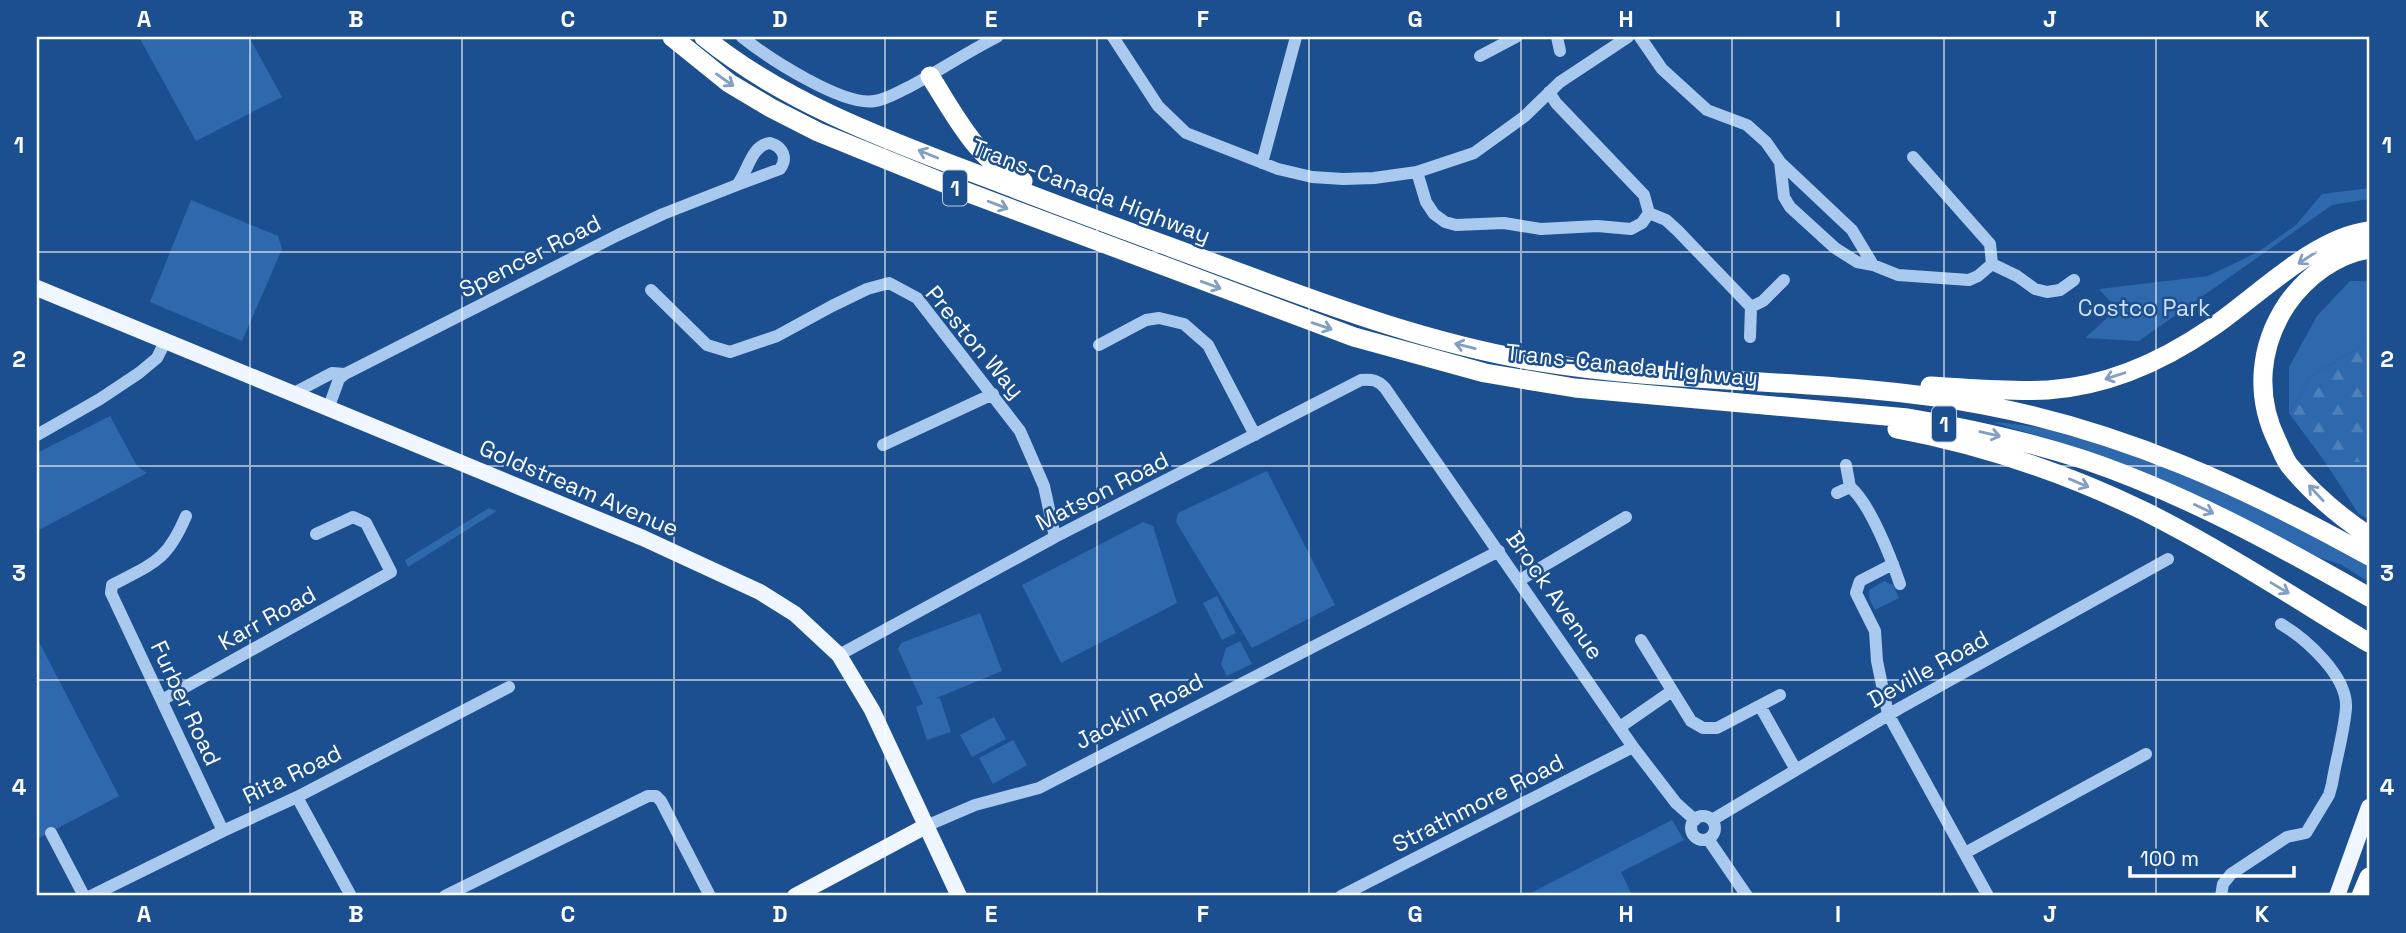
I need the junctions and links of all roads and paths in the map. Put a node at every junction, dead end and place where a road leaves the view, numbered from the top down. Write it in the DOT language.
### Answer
graph roads {
  1 [pos="672,37"];
  2 [pos="704,37"];
  3 [pos="742,37"];
  4 [pos="997,37"];
  5 [pos="1113,37"];
  6 [pos="1296,37"];
  7 [pos="1516,37"];
  8 [pos="1557,37"];
  9 [pos="1628,37"];
  10 [pos="1640,37"];
  11 [pos="1560,51"];
  12 [pos="1479,56"];
  13 [pos="930,76"];
  14 [pos="1549,92"];
  15 [pos="1913,158"];
  16 [pos="1262,163"];
  17 [pos="1780,163"];
  18 [pos="1417,172"];
  19 [pos="737,185"];
  20 [pos="1649,214"];
  21 [pos="2369,231"];
  22 [pos="2369,249"];
  23 [pos="1992,264"];
  24 [pos="1873,265"];
  25 [pos="1784,280"];
  26 [pos="2074,280"];
  27 [pos="37,288"];
  28 [pos="651,290"];
  29 [pos="1295,293"];
  30 [pos="1751,307"];
  31 [pos="1750,337"];
  32 [pos="164,342"];
  33 [pos="1099,345"];
  34 [pos="345,373"];
  35 [pos="1485,373"];
  36 [pos="1751,382"];
  37 [pos="1385,388"];
  38 [pos="292,394"];
  39 [pos="993,394"];
  40 [pos="327,409"];
  41 [pos="37,435"];
  42 [pos="1255,435"];
  43 [pos="883,445"];
  44 [pos="1846,464"];
  45 [pos="1850,487"];
  46 [pos="1837,493"];
  47 [pos="186,516"];
  48 [pos="1626,517"];
  49 [pos="316,534"];
  50 [pos="2369,536"];
  51 [pos="1055,537"];
  52 [pos="1499,551"];
  53 [pos="2369,556"];
  54 [pos="2168,559"];
  55 [pos="1893,564"];
  56 [pos="1520,580"];
  57 [pos="1900,584"];
  58 [pos="2369,597"];
  59 [pos="2332,620"];
  60 [pos="2281,624"];
  61 [pos="1641,640"];
  62 [pos="2369,643"];
  63 [pos="2369,654"];
  64 [pos="839,655"];
  65 [pos="509,687"];
  66 [pos="1672,691"];
  67 [pos="1780,695"];
  68 [pos="162,700"];
  69 [pos="1760,706"];
  70 [pos="1888,715"];
  71 [pos="1620,727"];
  72 [pos="1633,747"];
  73 [pos="2146,754"];
  74 [pos="1796,770"];
  75 [pos="297,797"];
  76 [pos="2369,807"];
  77 [pos="1695,820"];
  78 [pos="1712,820"];
  79 [pos="926,826"];
  80 [pos="223,831"];
  81 [pos="51,833"];
  82 [pos="1708,839"];
  83 [pos="1965,853"];
  84 [pos="2369,871"];
  85 [pos="2369,877"];
  86 [pos="84,896"];
  87 [pos="91,896"];
  88 [pos="351,896"];
  89 [pos="445,896"];
  90 [pos="710,896"];
  91 [pos="795,896"];
  92 [pos="959,896"];
  93 [pos="1341,896"];
  94 [pos="1747,896"];
  95 [pos="1988,896"];
  96 [pos="2221,896"];
  97 [pos="2337,896"];
  98 [pos="2360,896"];
  1 -- 35 [label="highway, Trans-Canada Highway / 1, one-way"];
  29 -- 2 [label="highway, Trans-Canada Highway / 1, one-way"];
  3 -- 13 [label="street"];
  4 -- 13 [label="street"];
  5 -- 16 [label="street"];
  6 -- 16 [label="street"];
  7 -- 12 [label="street"];
  8 -- 11 [label="street"];
  9 -- 14 [label="street"];
  10 -- 17 [label="street"];
  13 -- 29 [label="highway"];
  14 -- 18 [label="street"];
  14 -- 20 [label="street"];
  15 -- 23 [label="street"];
  16 -- 18 [label="street"];
  17 -- 24 [label="street"];
  17 -- 24 [label="street"];
  18 -- 20 [label="street"];
  19 -- 34 [label="street, Spencer Road"];
  20 -- 30 [label="street"];
  21 -- 36 [label="highway, one-way"];
  50 -- 22 [label="highway, one-way"];
  23 -- 24 [label="street"];
  23 -- 26 [label="street"];
  25 -- 30 [label="street"];
  27 -- 32 [label="main road, Goldstream Avenue"];
  28 -- 39 [label="street, Preston Way"];
  36 -- 29 [label="highway, Trans-Canada Highway / 1, one-way"];
  30 -- 31 [label="street"];
  32 -- 38 [label="main road, Goldstream Avenue"];
  32 -- 41 [label="street"];
  33 -- 42 [label="street"];
  34 -- 38 [label="street, Spencer Road"];
  34 -- 40 [label="street"];
  35 -- 58 [label="highway, Trans-Canada Highway / 1, one-way"];
  35 -- 59 [label="highway, one-way"];
  36 -- 53 [label="highway, Trans-Canada Highway / 1"];
  37 -- 42 [label="street, Matson Road"];
  37 -- 52 [label="street, Brock Avenue"];
  38 -- 40 [label="main road, Goldstream Avenue"];
  39 -- 43 [label="street"];
  39 -- 51 [label="street, Preston Way"];
  40 -- 64 [label="main road, Goldstream Avenue"];
  42 -- 51 [label="street, Matson Road"];
  44 -- 45 [label="street"];
  45 -- 46 [label="street"];
  45 -- 55 [label="street"];
  47 -- 68 [label="street, Furber Road"];
  48 -- 56 [label="street"];
  49 -- 68 [label="street, Karr Road"];
  51 -- 64 [label="street, Matson Road"];
  52 -- 56 [label="street, Brock Avenue"];
  52 -- 79 [label="street, Jacklin Road"];
  54 -- 70 [label="street, Deville Road"];
  55 -- 57 [label="street"];
  55 -- 70 [label="street"];
  56 -- 71 [label="street, Brock Avenue"];
  59 -- 62 [label="highway"];
  59 -- 63 [label="highway"];
  60 -- 96 [label="street"];
  61 -- 66 [label="street"];
  64 -- 79 [label="main road, Goldstream Avenue"];
  65 -- 75 [label="street, Rita Road"];
  66 -- 69 [label="street"];
  66 -- 71 [label="street"];
  67 -- 69 [label="street"];
  68 -- 80 [label="street, Furber Road"];
  69 -- 74 [label="street"];
  70 -- 74 [label="street, Deville Road"];
  70 -- 83 [label="street"];
  71 -- 72 [label="street, Brock Avenue"];
  72 -- 77 [label="street, Brock Avenue"];
  72 -- 93 [label="street, Strathmore Road"];
  73 -- 83 [label="street"];
  74 -- 78 [label="street, Deville Road"];
  75 -- 80 [label="street, Rita Road"];
  75 -- 88 [label="street"];
  76 -- 97 [label="main road"];
  77 -- 78 [label="street"];
  77 -- 82 [label="street"];
  78 -- 82 [label="street"];
  79 -- 91 [label="main road, Jacklin Road"];
  79 -- 92 [label="main road, Goldstream Avenue"];
  80 -- 87 [label="street, Rita Road"];
  81 -- 86 [label="street"];
  82 -- 94 [label="street"];
  83 -- 95 [label="street"];
  84 -- 98 [label="main road"];
  85 -- 98 [label="highway"];
  89 -- 90 [label="street"];
}
